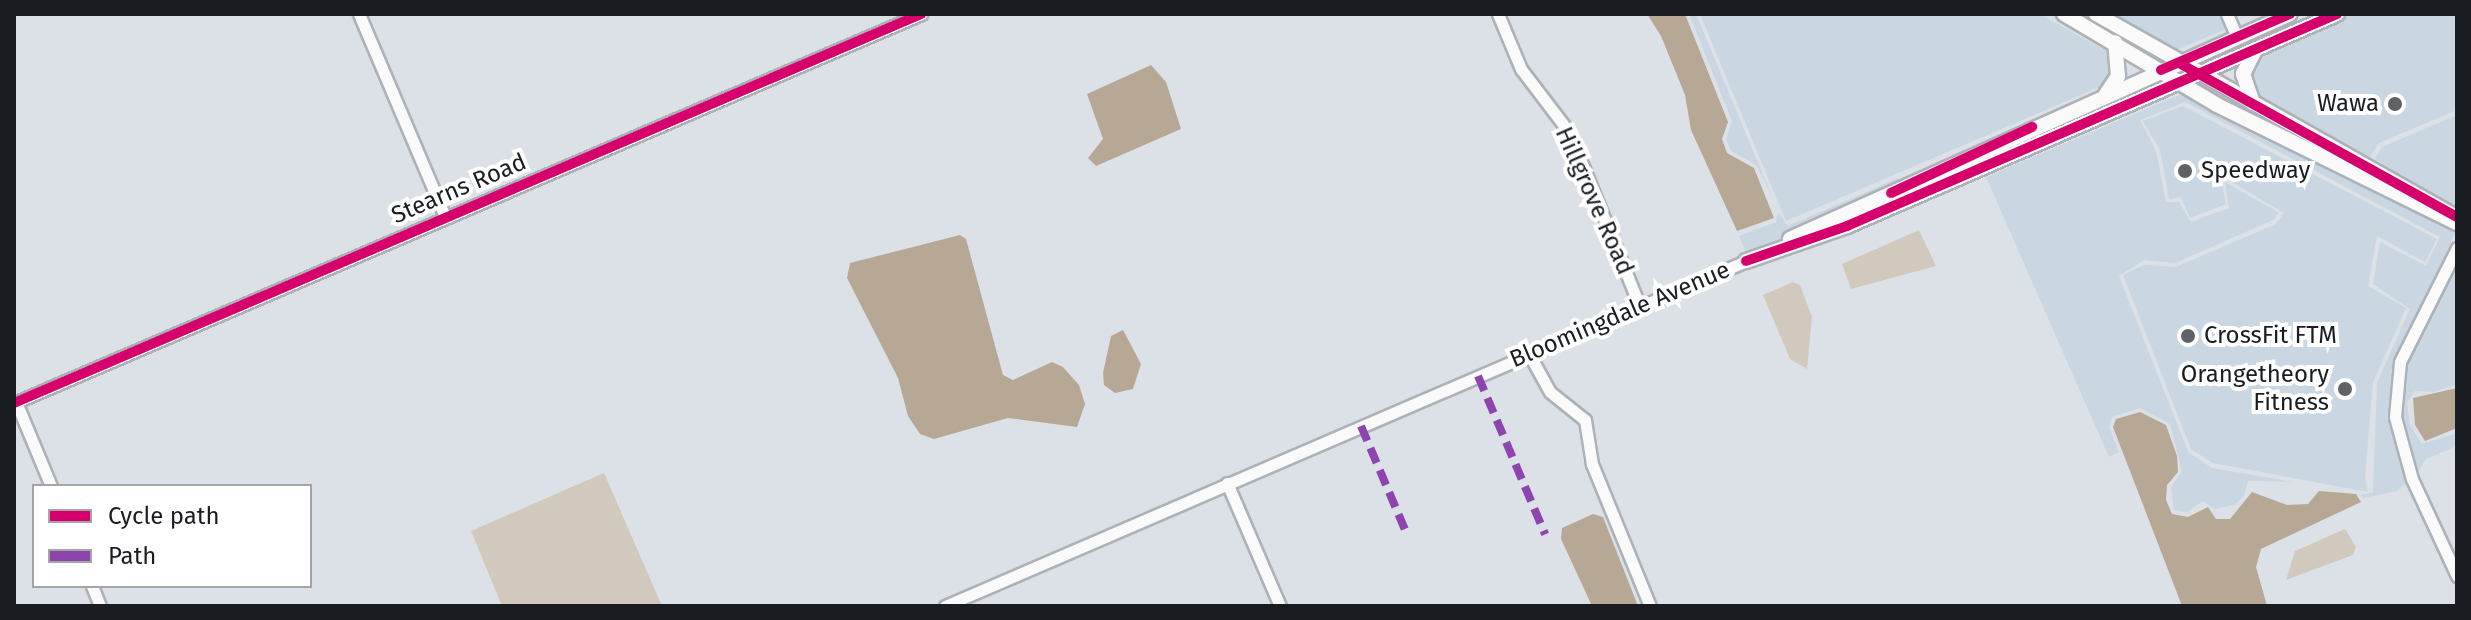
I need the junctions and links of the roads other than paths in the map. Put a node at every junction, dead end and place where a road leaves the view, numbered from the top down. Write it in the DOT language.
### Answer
graph roads {
  1 [pos="359,14"];
  2 [pos="921,14"];
  3 [pos="1498,14"];
  4 [pos="2064,14"];
  5 [pos="2096,14"];
  6 [pos="2227,14"];
  7 [pos="2290,14"];
  8 [pos="2337,14"];
  9 [pos="2237,37"];
  10 [pos="2115,42"];
  11 [pos="2255,50"];
  12 [pos="2179,63"];
  13 [pos="2161,70"];
  14 [pos="2200,75"];
  15 [pos="2181,83"];
  16 [pos="2106,94"];
  17 [pos="2253,104"];
  18 [pos="445,217"];
  19 [pos="2457,217"];
  20 [pos="2457,223"];
  21 [pos="2457,248"];
  22 [pos="1746,261"];
  23 [pos="1640,307"];
  24 [pos="1529,354"];
  25 [pos="15,402"];
  26 [pos="1227,483"];
  27 [pos="50,484"];
  28 [pos="2452,548"];
  29 [pos="2457,576"];
  30 [pos="945,606"];
  31 [pos="1280,606"];
  32 [pos="1650,606"];
  1 -- 18 [label="street"];
  2 -- 18 [label="street, Stearns Road"];
  3 -- 23 [label="street, Hillgrove Road"];
  4 -- 10 [label="main road"];
  5 -- 12 [label="main road"];
  6 -- 9 [label="street"];
  7 -- 9 [label="main road, Bloomingdale Avenue"];
  8 -- 11 [label="main road"];
  9 -- 12 [label="main road, Bloomingdale Avenue"];
  10 -- 13 [label="main road"];
  10 -- 16 [label="main road"];
  11 -- 14 [label="main road"];
  11 -- 17 [label="main road"];
  12 -- 13 [label="main road, Bloomingdale Avenue"];
  12 -- 14 [label="main road"];
  13 -- 15 [label="main road"];
  13 -- 16 [label="main road, Bloomingdale Avenue"];
  14 -- 15 [label="main road"];
  14 -- 17 [label="main road"];
  15 -- 20 [label="main road"];
  15 -- 22 [label="main road"];
  16 -- 22 [label="main road, Bloomingdale Avenue"];
  17 -- 19 [label="main road"];
  18 -- 25 [label="street, Stearns Road"];
  21 -- 28 [label="street"];
  22 -- 23 [label="street, Bloomingdale Avenue"];
  23 -- 24 [label="street, Bloomingdale Avenue"];
  24 -- 26 [label="street, Bloomingdale Avenue"];
  24 -- 32 [label="street"];
  25 -- 27 [label="street"];
  26 -- 30 [label="street, Bloomingdale Avenue"];
  26 -- 31 [label="street"];
  28 -- 29 [label="street"];
}
